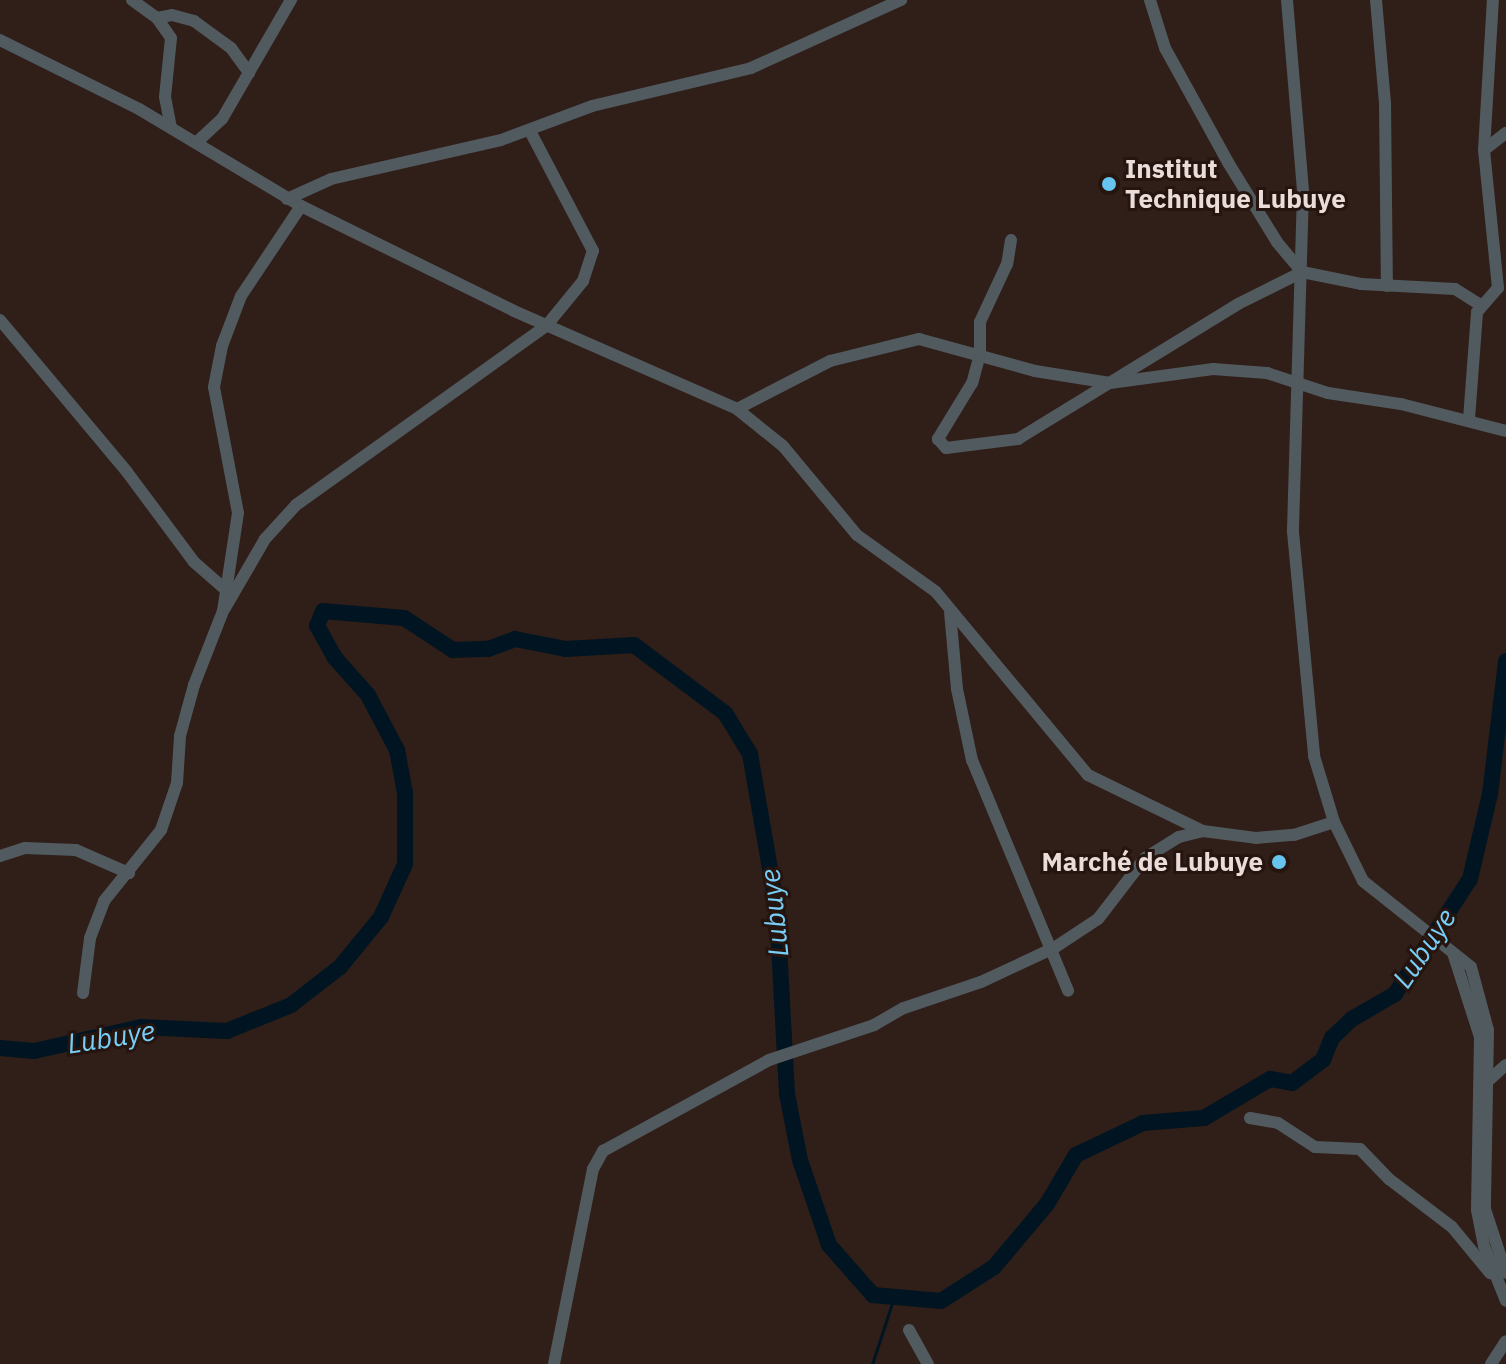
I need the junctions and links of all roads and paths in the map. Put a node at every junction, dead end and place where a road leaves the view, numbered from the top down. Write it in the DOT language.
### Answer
graph roads {
  1 [pos="132,0"];
  2 [pos="291,0"];
  3 [pos="901,0"];
  4 [pos="1150,0"];
  5 [pos="1287,0"];
  6 [pos="1376,0"];
  7 [pos="1493,0"];
  8 [pos="157,18"];
  9 [pos="0,40"];
  10 [pos="249,73"];
  11 [pos="171,127"];
  12 [pos="530,131"];
  13 [pos="1506,133"];
  14 [pos="197,142"];
  15 [pos="1484,150"];
  16 [pos="287,199"];
  17 [pos="301,206"];
  18 [pos="1011,240"];
  19 [pos="1502,271"];
  20 [pos="1302,272"];
  21 [pos="1387,286"];
  22 [pos="1479,304"];
  23 [pos="0,320"];
  24 [pos="547,325"];
  25 [pos="980,354"];
  26 [pos="1300,381"];
  27 [pos="1110,383"];
  28 [pos="737,409"];
  29 [pos="1469,419"];
  30 [pos="1506,431"];
  31 [pos="225,589"];
  32 [pos="223,611"];
  33 [pos="950,612"];
  34 [pos="1334,822"];
  35 [pos="1203,831"];
  36 [pos="0,856"];
  37 [pos="129,873"];
  38 [pos="1054,948"];
  39 [pos="1068,991"];
  40 [pos="83,993"];
  41 [pos="1505,1068"];
  42 [pos="1486,1082"];
  43 [pos="1250,1118"];
  44 [pos="1501,1278"];
  45 [pos="1506,1301"];
  46 [pos="909,1330"];
  47 [pos="1506,1341"];
  48 [pos="554,1364"];
  49 [pos="928,1364"];
  50 [pos="1491,1364"];
  1 -- 8 [label="street"];
  2 -- 10 [label="street"];
  3 -- 12 [label="street"];
  4 -- 20 [label="street"];
  5 -- 20 [label="street"];
  6 -- 21 [label="street"];
  7 -- 15 [label="street"];
  8 -- 10 [label="street"];
  8 -- 11 [label="street"];
  9 -- 11 [label="street"];
  10 -- 14 [label="street"];
  11 -- 14 [label="street"];
  12 -- 16 [label="street"];
  12 -- 24 [label="street"];
  13 -- 15 [label="street"];
  14 -- 16 [label="street"];
  15 -- 19 [label="street"];
  16 -- 17 [label="street"];
  17 -- 24 [label="street"];
  17 -- 31 [label="street"];
  18 -- 25 [label="street"];
  19 -- 22 [label="street"];
  20 -- 21 [label="street"];
  20 -- 26 [label="street"];
  20 -- 27 [label="street"];
  21 -- 22 [label="street"];
  22 -- 29 [label="street"];
  23 -- 31 [label="street"];
  24 -- 28 [label="street"];
  24 -- 32 [label="street"];
  25 -- 27 [label="street"];
  25 -- 27 [label="street"];
  25 -- 28 [label="street"];
  26 -- 27 [label="street"];
  26 -- 29 [label="street"];
  26 -- 34 [label="street"];
  28 -- 33 [label="street"];
  29 -- 30 [label="street"];
  31 -- 32 [label="street"];
  32 -- 37 [label="street"];
  33 -- 35 [label="street"];
  33 -- 38 [label="street"];
  34 -- 35 [label="street"];
  34 -- 42 [label="street"];
  35 -- 38 [label="street"];
  36 -- 37 [label="street"];
  37 -- 40 [label="street"];
  38 -- 39 [label="street"];
  38 -- 48 [label="street"];
  41 -- 42 [label="street"];
  42 -- 44 [label="street"];
  43 -- 44 [label="street"];
  44 -- 45 [label="street"];
  46 -- 49 [label="street"];
  47 -- 50 [label="street"];
}
